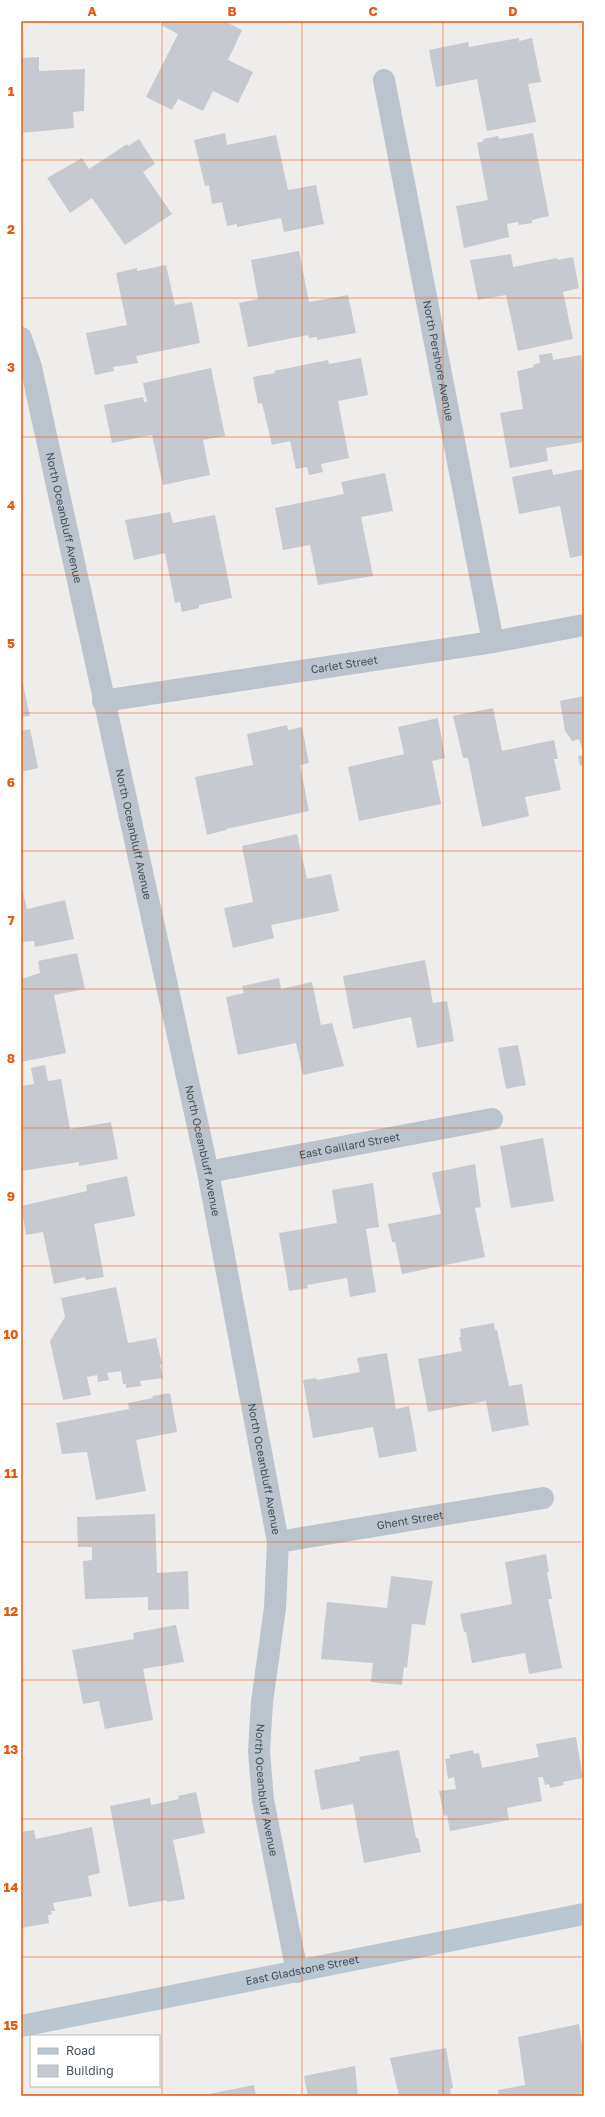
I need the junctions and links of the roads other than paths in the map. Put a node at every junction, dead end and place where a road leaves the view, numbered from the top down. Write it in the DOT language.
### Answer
graph roads {
  1 [pos="384,80"];
  2 [pos="21,338"];
  3 [pos="584,625"];
  4 [pos="493,642"];
  5 [pos="104,701"];
  6 [pos="492,1119"];
  7 [pos="208,1172"];
  8 [pos="543,1498"];
  9 [pos="278,1542"];
  10 [pos="584,1914"];
  11 [pos="297,1972"];
  12 [pos="21,2026"];
  1 -- 4 [label="street, North Pershore Avenue"];
  2 -- 5 [label="street, North Oceanbluff Avenue"];
  3 -- 4 [label="street, Carlet Street"];
  4 -- 5 [label="street, Carlet Street"];
  5 -- 7 [label="street, North Oceanbluff Avenue"];
  6 -- 7 [label="street, East Gaillard Street"];
  7 -- 9 [label="street, North Oceanbluff Avenue"];
  8 -- 9 [label="street, Ghent Street"];
  9 -- 11 [label="street, North Oceanbluff Avenue"];
  10 -- 11 [label="street, East Gladstone Street"];
  11 -- 12 [label="street, East Gladstone Street"];
}
